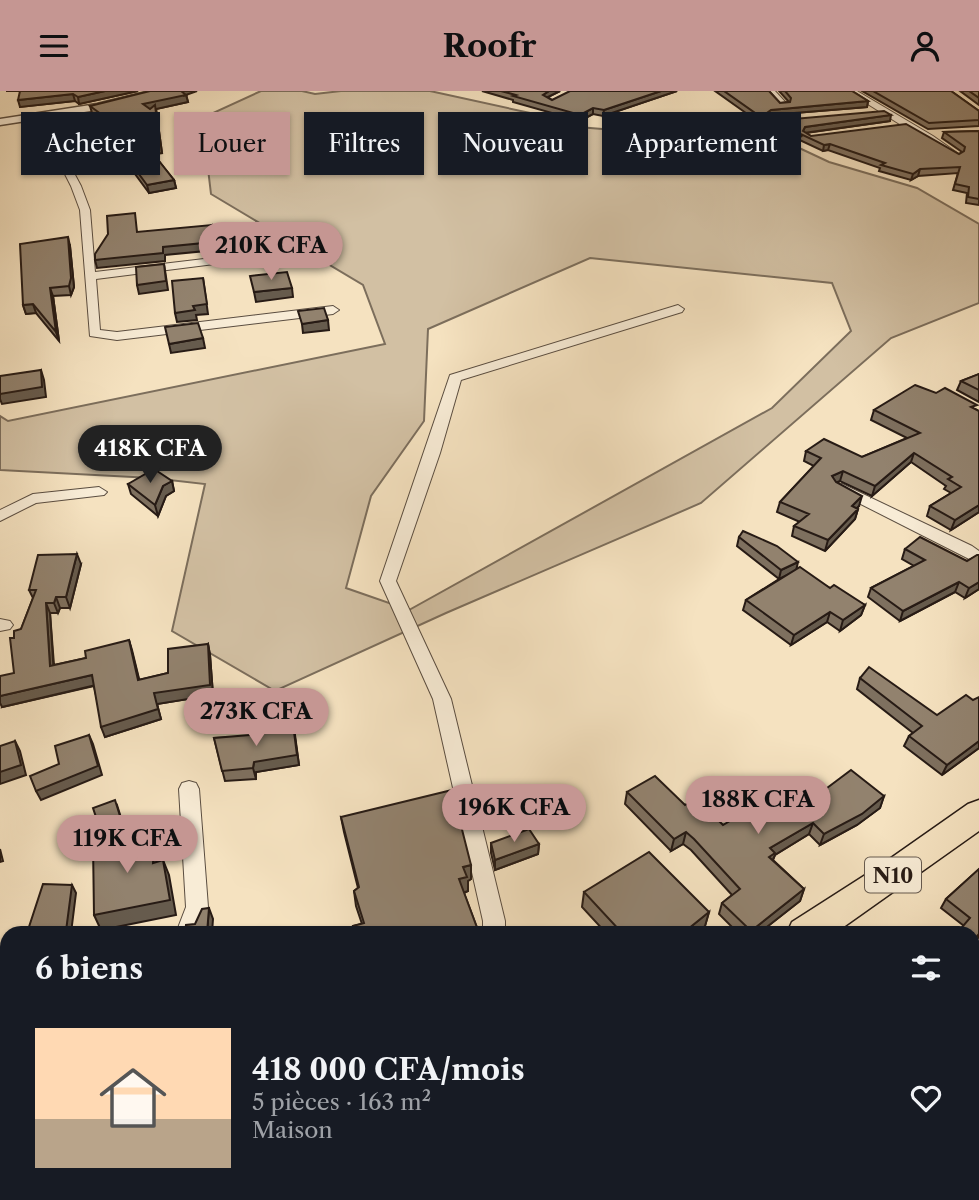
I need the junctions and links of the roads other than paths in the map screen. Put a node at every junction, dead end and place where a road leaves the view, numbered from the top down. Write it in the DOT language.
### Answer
graph roads {
  1 [pos="163,91"];
  2 [pos="770,91"];
  3 [pos="851,91"];
  4 [pos="784,105"];
  5 [pos="883,111"];
  6 [pos="64,112"];
  7 [pos="872,113"];
  8 [pos="21,119"];
  9 [pos="0,122"];
  10 [pos="939,133"];
  11 [pos="928,134"];
  12 [pos="956,155"];
  13 [pos="70,175"];
  14 [pos="246,257"];
  15 [pos="90,276"];
  16 [pos="678,309"];
  17 [pos="333,310"];
  18 [pos="839,487"];
  19 [pos="99,492"];
  20 [pos="0,516"];
  21 [pos="975,551"];
  22 [pos="188,789"];
  23 [pos="979,813"];
  24 [pos="190,926"];
  25 [pos="494,926"];
  26 [pos="822,926"];
  1 -- 6 [label="street"];
  2 -- 4 [label="street"];
  3 -- 5 [label="street"];
  5 -- 7 [label="street"];
  5 -- 11 [label="street"];
  8 -- 9 [label="street"];
  10 -- 11 [label="street"];
  11 -- 12 [label="street"];
  13 -- 15 [label="street"];
  14 -- 15 [label="street"];
  15 -- 17 [label="street"];
  16 -- 25 [label="street"];
  18 -- 21 [label="street"];
  19 -- 20 [label="street"];
  22 -- 24 [label="street"];
  23 -- 26 [label="highway, N10"];
}
